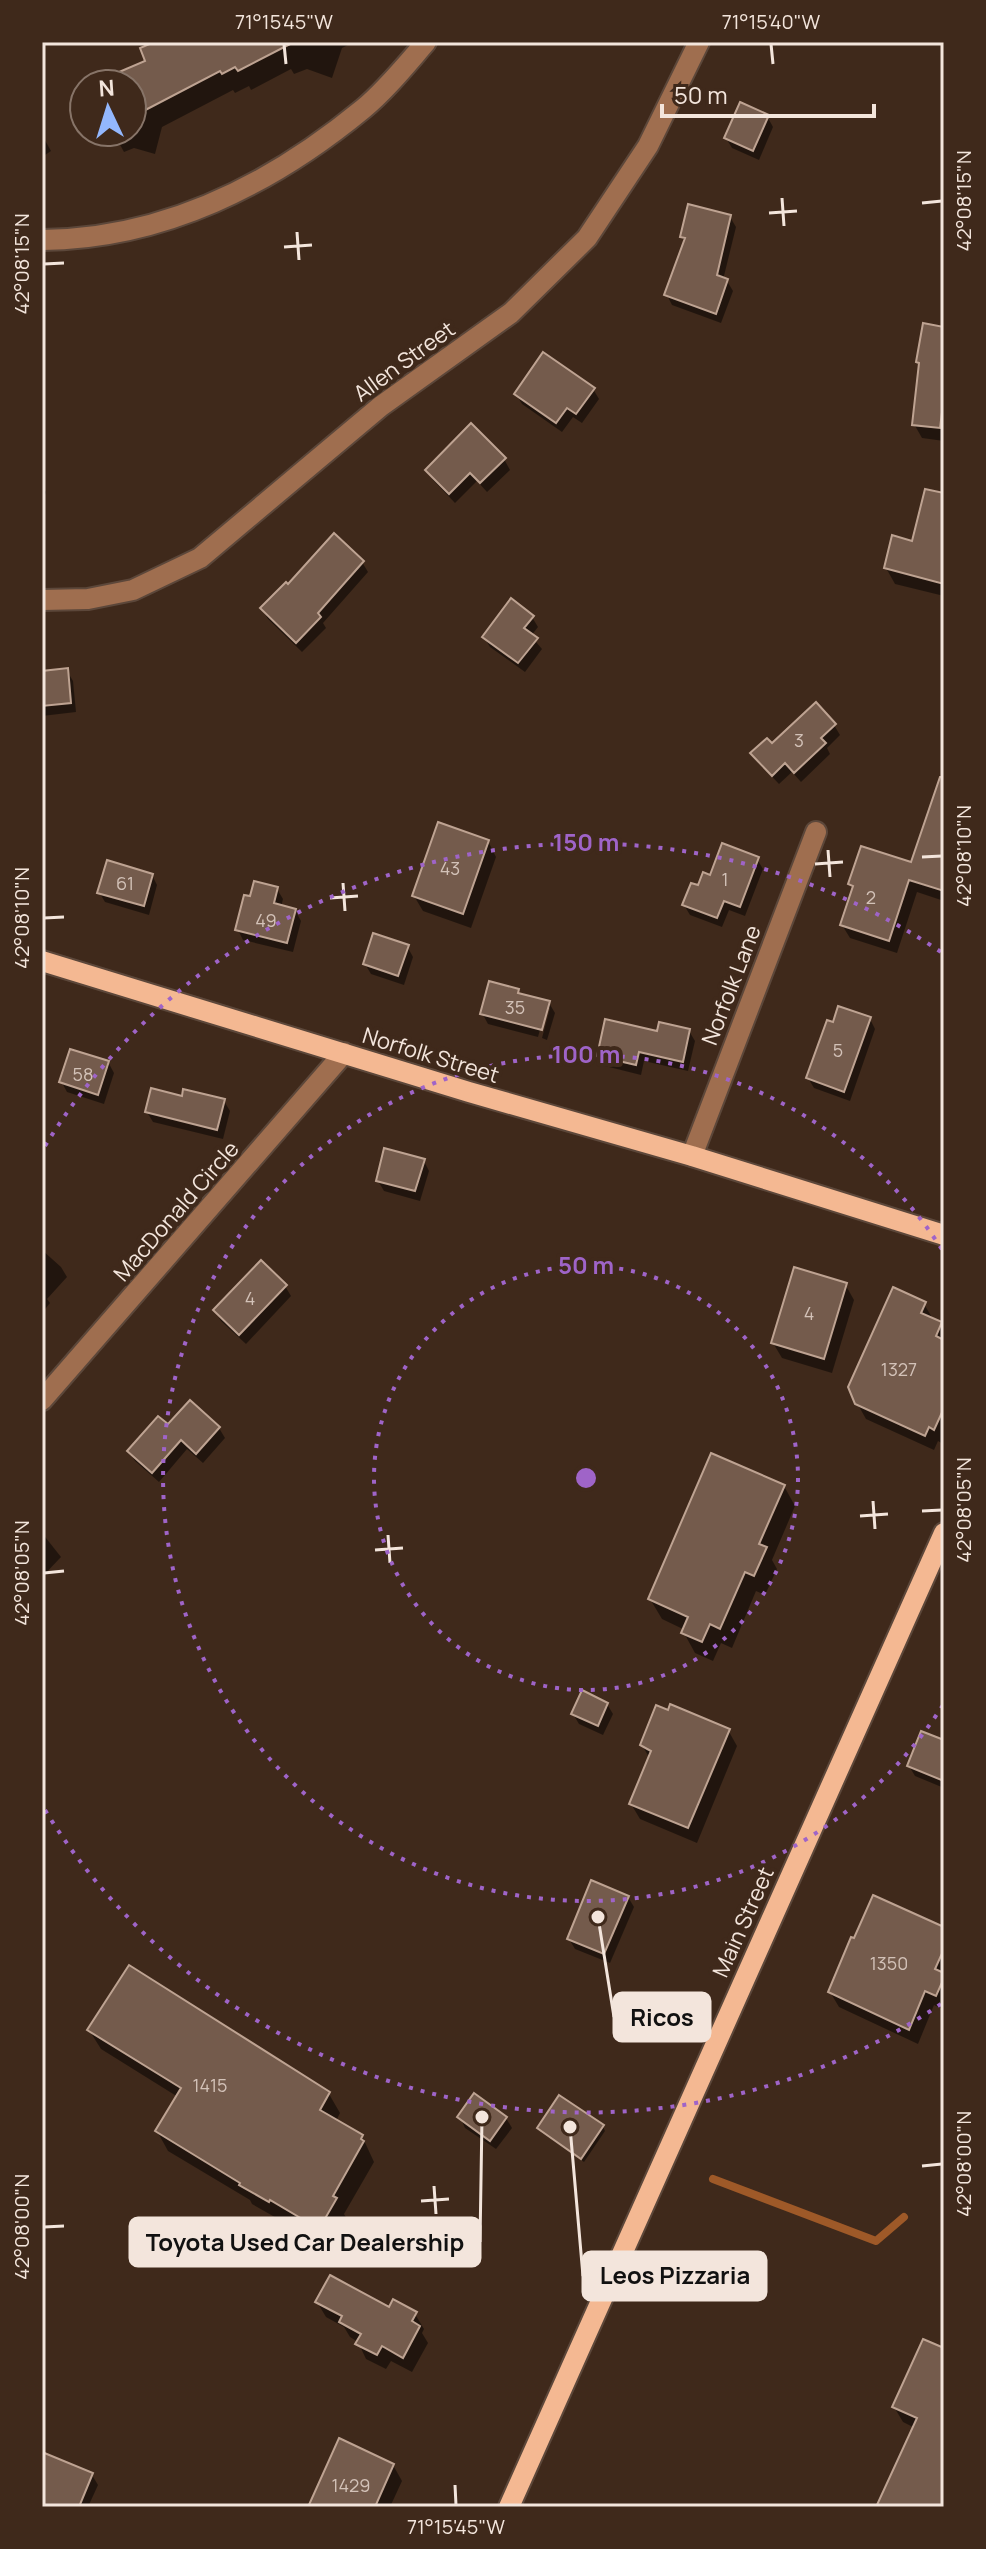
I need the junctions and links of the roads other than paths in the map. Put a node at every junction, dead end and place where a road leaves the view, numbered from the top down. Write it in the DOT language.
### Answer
graph roads {
  1 [pos="426,42"];
  2 [pos="699,42"];
  3 [pos="42,240"];
  4 [pos="42,600"];
  5 [pos="816,832"];
  6 [pos="42,961"];
  7 [pos="344,1053"];
  8 [pos="692,1156"];
  9 [pos="944,1235"];
  10 [pos="42,1400"];
  11 [pos="944,1533"];
  12 [pos="509,2507"];
  1 -- 3 [label="street"];
  2 -- 4 [label="street, Allen Street"];
  5 -- 8 [label="street, Norfolk Lane"];
  6 -- 7 [label="main road, Norfolk Street"];
  7 -- 8 [label="main road, Norfolk Street"];
  7 -- 10 [label="street, MacDonald Circle"];
  8 -- 9 [label="main road, Norfolk Street"];
  11 -- 12 [label="main road, Main Street"];
}
